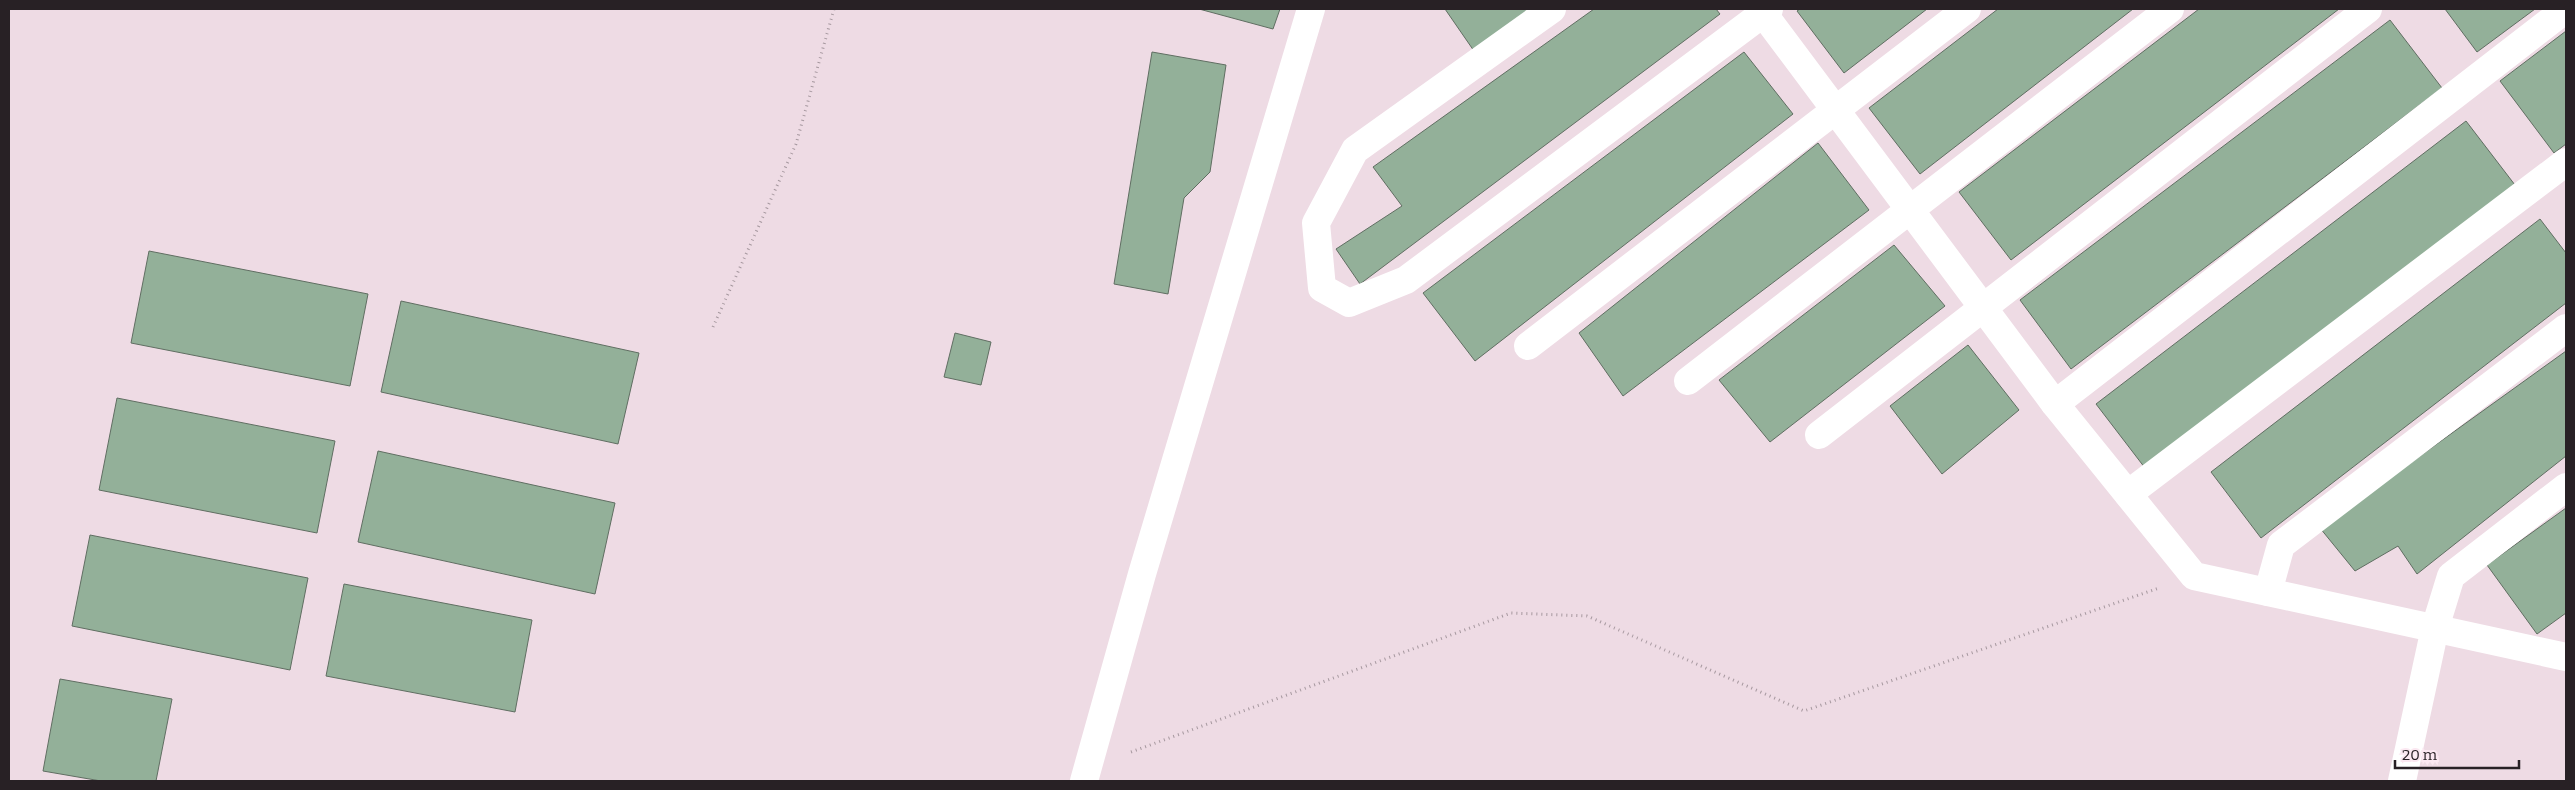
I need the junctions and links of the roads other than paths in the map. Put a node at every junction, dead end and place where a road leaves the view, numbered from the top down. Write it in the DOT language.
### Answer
graph roads {
  1 [pos="1311,9"];
  2 [pos="1552,9"];
  3 [pos="1967,9"];
  4 [pos="2170,9"];
  5 [pos="2368,9"];
  6 [pos="2566,9"];
  7 [pos="1764,10"];
  8 [pos="1836,110"];
  9 [pos="2566,162"];
  10 [pos="1911,210"];
  11 [pos="1983,307"];
  12 [pos="2566,328"];
  13 [pos="1528,346"];
  14 [pos="1688,381"];
  15 [pos="2055,404"];
  16 [pos="1819,435"];
  17 [pos="2566,487"];
  18 [pos="2128,494"];
  19 [pos="2268,592"];
  20 [pos="2435,628"];
  21 [pos="2566,657"];
  22 [pos="1086,774"];
  23 [pos="2402,781"];
  1 -- 22 [label="lane"];
  2 -- 7 [label="lane"];
  3 -- 8 [label="lane"];
  4 -- 10 [label="lane"];
  5 -- 11 [label="lane"];
  6 -- 15 [label="lane"];
  7 -- 8 [label="lane"];
  8 -- 10 [label="lane"];
  8 -- 13 [label="lane"];
  9 -- 18 [label="lane"];
  10 -- 11 [label="lane"];
  10 -- 14 [label="lane"];
  11 -- 15 [label="lane"];
  11 -- 16 [label="lane"];
  12 -- 19 [label="lane"];
  15 -- 18 [label="lane"];
  17 -- 20 [label="lane"];
  18 -- 19 [label="lane"];
  19 -- 20 [label="lane"];
  20 -- 21 [label="lane"];
  20 -- 23 [label="lane"];
}
